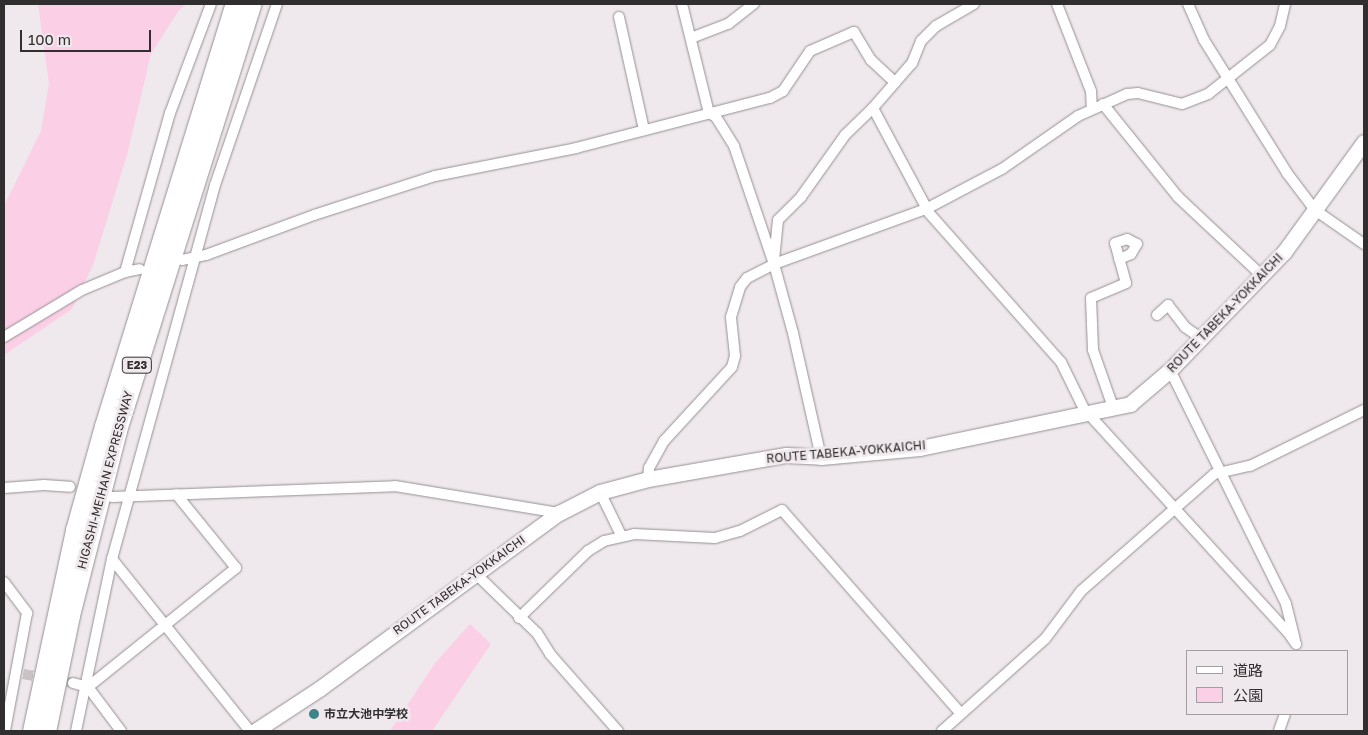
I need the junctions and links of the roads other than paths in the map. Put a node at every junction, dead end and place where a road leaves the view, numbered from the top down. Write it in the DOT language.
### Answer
graph roads {
  1 [pos="211,4"];
  2 [pos="235,4"];
  3 [pos="251,4"];
  4 [pos="276,4"];
  5 [pos="682,4"];
  6 [pos="754,4"];
  7 [pos="974,4"];
  8 [pos="1058,4"];
  9 [pos="1188,4"];
  10 [pos="1285,4"];
  11 [pos="619,17"];
  12 [pos="691,38"];
  13 [pos="1229,79"];
  14 [pos="895,82"];
  15 [pos="1103,104"];
  16 [pos="873,108"];
  17 [pos="1092,108"];
  18 [pos="710,113"];
  19 [pos="644,130"];
  20 [pos="1364,142"];
  21 [pos="926,209"];
  22 [pos="1315,210"];
  23 [pos="1364,244"];
  24 [pos="194,258"];
  25 [pos="1120,259"];
  26 [pos="182,260"];
  27 [pos="774,264"];
  28 [pos="140,269"];
  29 [pos="124,272"];
  30 [pos="1262,276"];
  31 [pos="1158,315"];
  32 [pos="4,337"];
  33 [pos="1201,338"];
  34 [pos="1170,370"];
  35 [pos="1114,410"];
  36 [pos="1364,410"];
  37 [pos="1090,415"];
  38 [pos="821,457"];
  39 [pos="1221,471"];
  40 [pos="648,479"];
  41 [pos="70,487"];
  42 [pos="4,488"];
  43 [pos="600,492"];
  44 [pos="130,494"];
  45 [pos="176,494"];
  46 [pos="112,497"];
  47 [pos="1174,509"];
  48 [pos="559,513"];
  49 [pos="621,535"];
  50 [pos="112,559"];
  51 [pos="475,573"];
  52 [pos="4,582"];
  53 [pos="519,618"];
  54 [pos="165,624"];
  55 [pos="1296,648"];
  56 [pos="81,685"];
  57 [pos="961,714"];
  58 [pos="1285,715"];
  59 [pos="5,731"];
  60 [pos="32,731"];
  61 [pos="46,731"];
  62 [pos="76,731"];
  63 [pos="121,731"];
  64 [pos="250,731"];
  65 [pos="255,731"];
  66 [pos="618,731"];
  67 [pos="942,731"];
  68 [pos="1279,731"];
  1 -- 29 [label="street"];
  2 -- 60 [label="highway, HIGASHI-MEIHAN EXPRESSWAY / E23"];
  3 -- 61 [label="highway, HIGASHI-MEIHAN EXPRESSWAY / E23"];
  4 -- 24 [label="street"];
  5 -- 12 [label="street"];
  6 -- 12 [label="street"];
  7 -- 14 [label="street"];
  8 -- 17 [label="street"];
  9 -- 13 [label="street"];
  10 -- 13 [label="street"];
  11 -- 19 [label="street"];
  12 -- 18 [label="street"];
  13 -- 15 [label="street"];
  13 -- 22 [label="street"];
  14 -- 16 [label="street"];
  14 -- 18 [label="street"];
  15 -- 17 [label="street"];
  15 -- 30 [label="street"];
  16 -- 21 [label="street"];
  16 -- 27 [label="street"];
  17 -- 21 [label="street"];
  18 -- 19 [label="street"];
  18 -- 27 [label="street"];
  19 -- 24 [label="street"];
  20 -- 22 [label="main road, ROUTE TABEKA-YOKKAICHI"];
  21 -- 27 [label="street"];
  21 -- 37 [label="street"];
  22 -- 23 [label="street"];
  22 -- 30 [label="main road, ROUTE TABEKA-YOKKAICHI"];
  24 -- 26 [label="street"];
  24 -- 44 [label="street"];
  25 -- 35 [label="street"];
  27 -- 38 [label="street"];
  27 -- 40 [label="street"];
  28 -- 29 [label="street"];
  29 -- 32 [label="street"];
  30 -- 33 [label="main road, ROUTE TABEKA-YOKKAICHI"];
  31 -- 33 [label="street"];
  33 -- 34 [label="main road, ROUTE TABEKA-YOKKAICHI"];
  34 -- 35 [label="main road, ROUTE TABEKA-YOKKAICHI"];
  34 -- 39 [label="street"];
  35 -- 37 [label="main road, ROUTE TABEKA-YOKKAICHI"];
  36 -- 39 [label="street"];
  37 -- 38 [label="main road, ROUTE TABEKA-YOKKAICHI"];
  37 -- 47 [label="street"];
  38 -- 40 [label="main road, ROUTE TABEKA-YOKKAICHI"];
  39 -- 47 [label="street"];
  39 -- 55 [label="street"];
  40 -- 43 [label="main road, ROUTE TABEKA-YOKKAICHI"];
  41 -- 42 [label="street"];
  43 -- 48 [label="main road, ROUTE TABEKA-YOKKAICHI"];
  43 -- 49 [label="street"];
  44 -- 45 [label="street"];
  44 -- 46 [label="street"];
  44 -- 50 [label="street"];
  45 -- 48 [label="street"];
  45 -- 54 [label="street"];
  47 -- 55 [label="street"];
  47 -- 57 [label="street"];
  48 -- 51 [label="main road, ROUTE TABEKA-YOKKAICHI"];
  49 -- 53 [label="street"];
  49 -- 57 [label="street"];
  50 -- 54 [label="street"];
  50 -- 56 [label="street"];
  51 -- 53 [label="street"];
  51 -- 65 [label="main road, ROUTE TABEKA-YOKKAICHI"];
  52 -- 59 [label="street"];
  53 -- 66 [label="street"];
  54 -- 56 [label="street"];
  54 -- 64 [label="street"];
  56 -- 62 [label="street"];
  56 -- 63 [label="street"];
  57 -- 67 [label="street"];
  58 -- 68 [label="street"];
}
